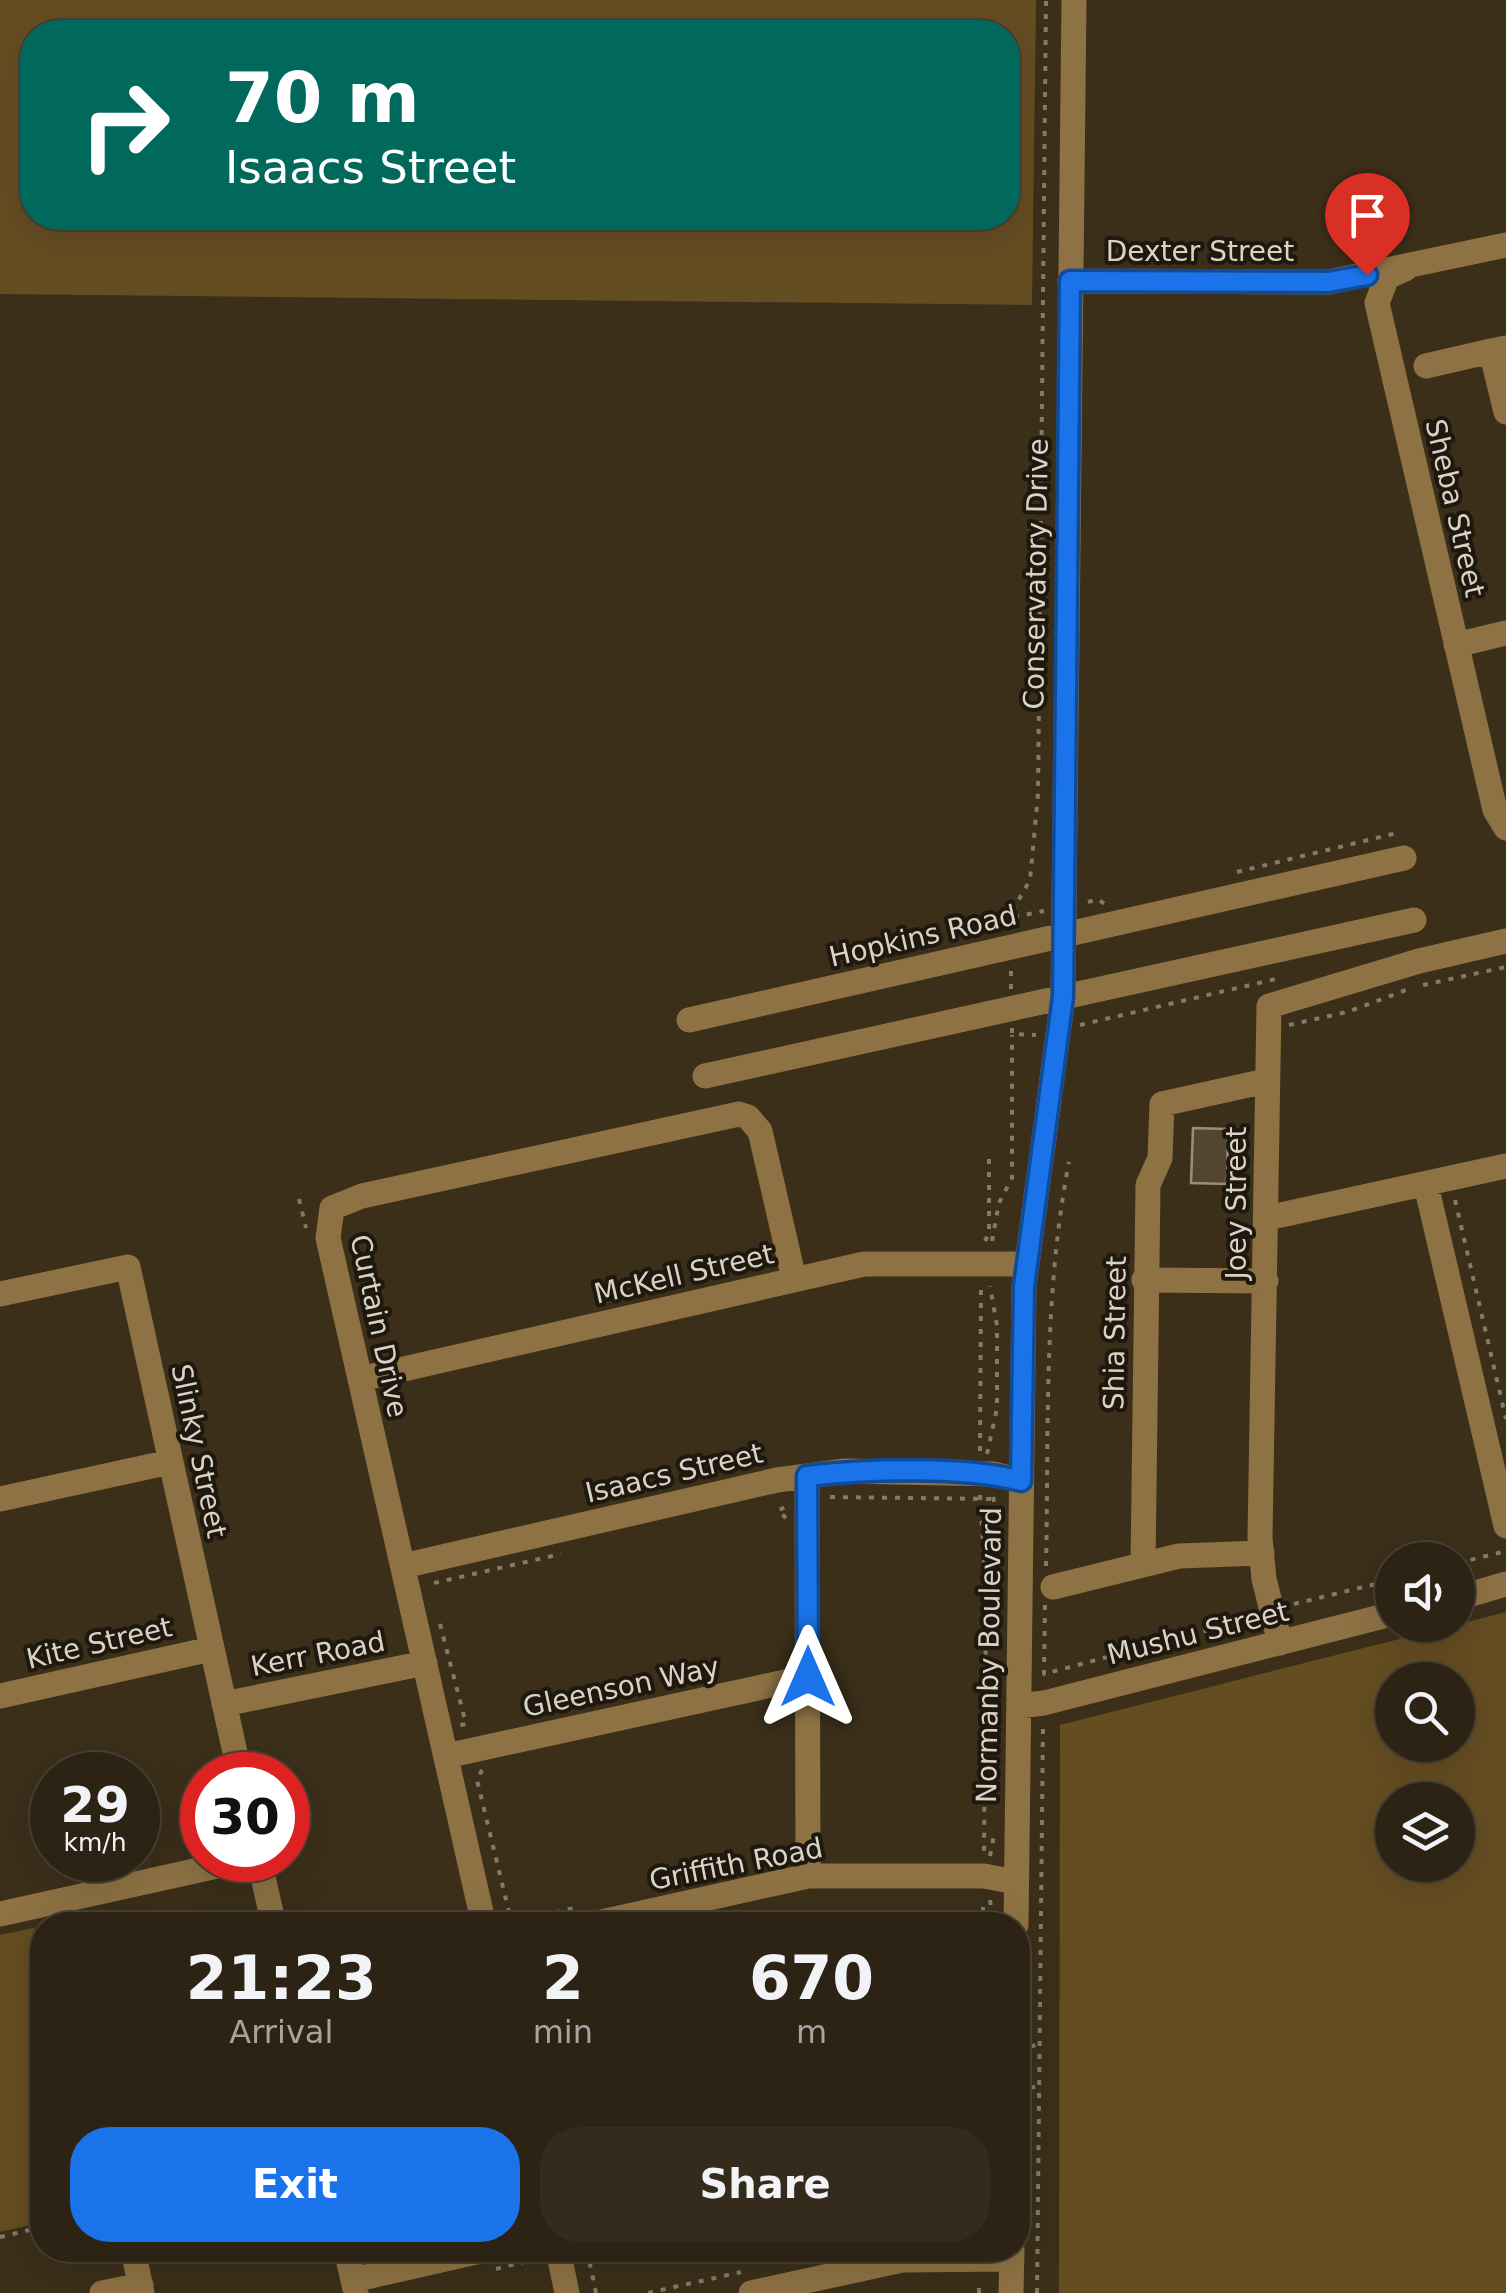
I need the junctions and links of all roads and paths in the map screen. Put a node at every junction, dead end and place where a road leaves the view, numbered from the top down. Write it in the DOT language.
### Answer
graph roads {
  1 [pos="1046,0"];
  2 [pos="1074,0"];
  3 [pos="1506,246"];
  4 [pos="1405,269"];
  5 [pos="1070,281"];
  6 [pos="1499,350"];
  7 [pos="1426,366"];
  8 [pos="1506,412"];
  9 [pos="1506,633"];
  10 [pos="1456,645"];
  11 [pos="1506,828"];
  12 [pos="1404,858"];
  13 [pos="1012,918"];
  14 [pos="1414,920"];
  15 [pos="1062,936"];
  16 [pos="1506,942"];
  17 [pos="1506,967"];
  18 [pos="1293,975"];
  19 [pos="1063,997"];
  20 [pos="1108,1018"];
  21 [pos="689,1020"];
  22 [pos="1287,1025"];
  23 [pos="1001,1032"];
  24 [pos="706,1076"];
  25 [pos="1266,1080"];
  26 [pos="1045,1148"];
  27 [pos="989,1152"];
  28 [pos="1069,1162"];
  29 [pos="1506,1166"];
  30 [pos="1472,1195"];
  31 [pos="1437,1197"];
  32 [pos="1267,1218"];
  33 [pos="1026,1264"];
  34 [pos="985,1265"];
  35 [pos="794,1279"];
  36 [pos="1144,1280"];
  37 [pos="1266,1281"];
  38 [pos="0,1294"];
  39 [pos="360,1379"];
  40 [pos="1506,1419"];
  41 [pos="170,1462"];
  42 [pos="987,1466"];
  43 [pos="1021,1481"];
  44 [pos="808,1489"];
  45 [pos="0,1499"];
  46 [pos="788,1520"];
  47 [pos="999,1522"];
  48 [pos="1506,1526"];
  49 [pos="1506,1551"];
  50 [pos="1262,1552"];
  51 [pos="1475,1559"];
  52 [pos="1144,1565"];
  53 [pos="402,1566"];
  54 [pos="434,1584"];
  55 [pos="1506,1584"];
  56 [pos="1375,1585"];
  57 [pos="1048,1589"];
  58 [pos="1290,1591"];
  59 [pos="432,1593"];
  60 [pos="1475,1593"];
  61 [pos="437,1612"];
  62 [pos="1255,1617"];
  63 [pos="1375,1618"];
  64 [pos="1280,1643"];
  65 [pos="212,1648"];
  66 [pos="424,1663"];
  67 [pos="1044,1674"];
  68 [pos="808,1677"];
  69 [pos="458,1687"];
  70 [pos="0,1696"];
  71 [pos="224,1704"];
  72 [pos="1031,1704"];
  73 [pos="235,1752"];
  74 [pos="446,1756"];
  75 [pos="997,1820"];
  76 [pos="180,1874"];
  77 [pos="808,1876"];
  78 [pos="264,1882"];
  79 [pos="987,1883"];
  80 [pos="1042,1897"];
  81 [pos="1016,1904"];
  82 [pos="61,1912"];
  83 [pos="271,1912"];
  84 [pos="481,1912"];
  85 [pos="646,1912"];
  86 [pos="983,1912"];
  87 [pos="992,1912"];
  88 [pos="30,1913"];
  89 [pos="0,1914"];
  90 [pos="1040,2044"];
  91 [pos="1030,2047"];
  92 [pos="1040,2085"];
  93 [pos="1030,2088"];
  94 [pos="30,2230"];
  95 [pos="0,2237"];
  96 [pos="136,2262"];
  97 [pos="477,2262"];
  98 [pos="553,2262"];
  99 [pos="590,2262"];
  100 [pos="894,2262"];
  101 [pos="1012,2262"];
  102 [pos="355,2286"];
  103 [pos="142,2289"];
  104 [pos="791,2289"];
  105 [pos="102,2293"];
  106 [pos="568,2293"];
  107 [pos="596,2293"];
  108 [pos="750,2293"];
  109 [pos="1011,2293"];
  110 [pos="1037,2293"];
  1 -- 13 [label="path"];
  2 -- 5 [label="street, Conservatory Drive"];
  3 -- 4 [label="street, Dexter Street"];
  4 -- 5 [label="street, Dexter Street"];
  4 -- 10 [label="street, Sheba Street"];
  5 -- 15 [label="street, Conservatory Drive"];
  6 -- 7 [label="street"];
  6 -- 8 [label="street"];
  9 -- 10 [label="street"];
  10 -- 11 [label="street, Sheba Street"];
  12 -- 15 [label="street, Hopkins Road"];
  14 -- 19 [label="street"];
  15 -- 19 [label="street, Conservatory Drive"];
  15 -- 21 [label="street, Hopkins Road"];
  16 -- 25 [label="street, Joey Street"];
  17 -- 22 [label="path"];
  18 -- 20 [label="path"];
  19 -- 24 [label="street"];
  19 -- 26 [label="street, Conservatory Drive"];
  23 -- 34 [label="path"];
  25 -- 32 [label="street, Joey Street"];
  25 -- 36 [label="street, Shia Street"];
  26 -- 33 [label="street, Normanby Boulevard"];
  27 -- 34 [label="path"];
  28 -- 57 [label="path"];
  29 -- 31 [label="street"];
  30 -- 31 [label="path"];
  31 -- 32 [label="street"];
  31 -- 40 [label="path"];
  31 -- 48 [label="street"];
  32 -- 37 [label="street, Joey Street"];
  33 -- 34 [label="street, McKell Street"];
  33 -- 43 [label="street, Normanby Boulevard"];
  34 -- 35 [label="street, McKell Street"];
  34 -- 42 [label="path"];
  34 -- 42 [label="path"];
  35 -- 39 [label="street, McKell Street"];
  35 -- 39 [label="street, Curtain Drive"];
  36 -- 37 [label="street"];
  36 -- 52 [label="street, Shia Street"];
  37 -- 50 [label="street, Joey Street"];
  38 -- 41 [label="street, Slinky Street"];
  39 -- 53 [label="street, Curtain Drive"];
  41 -- 45 [label="street"];
  41 -- 65 [label="street, Slinky Street"];
  42 -- 43 [label="street, Isaacs Street"];
  42 -- 44 [label="street, Isaacs Street"];
  42 -- 47 [label="path"];
  43 -- 72 [label="street, Normanby Boulevard"];
  44 -- 46 [label="path"];
  44 -- 53 [label="street, Isaacs Street"];
  44 -- 68 [label="street"];
  44 -- 79 [label="path"];
  49 -- 51 [label="path"];
  50 -- 52 [label="street"];
  50 -- 64 [label="street, Joey Street"];
  52 -- 57 [label="street"];
  53 -- 66 [label="street, Curtain Drive"];
  54 -- 59 [label="path"];
  55 -- 60 [label="street"];
  56 -- 58 [label="path"];
  57 -- 67 [label="path"];
  61 -- 69 [label="path"];
  62 -- 67 [label="path"];
  63 -- 64 [label="street, Mushu Street"];
  64 -- 72 [label="street, Mushu Street"];
  65 -- 70 [label="street, Kite Street"];
  65 -- 71 [label="street, Slinky Street"];
  66 -- 71 [label="street, Kerr Road"];
  66 -- 74 [label="street, Curtain Drive"];
  67 -- 72 [label="path"];
  68 -- 74 [label="street, Gleenson Way"];
  68 -- 77 [label="street"];
  71 -- 73 [label="street, Slinky Street"];
  72 -- 80 [label="path"];
  72 -- 81 [label="street, Normanby Boulevard"];
  74 -- 84 [label="street, Curtain Drive"];
  75 -- 79 [label="path"];
  76 -- 82 [label="street"];
  77 -- 79 [label="street, Griffith Road"];
  77 -- 85 [label="street, Griffith Road"];
  78 -- 83 [label="street"];
  79 -- 81 [label="street, Griffith Road"];
  79 -- 81 [label="path"];
  79 -- 86 [label="path"];
  79 -- 87 [label="path"];
  80 -- 81 [label="path"];
  80 -- 90 [label="path"];
  88 -- 89 [label="street"];
  90 -- 91 [label="path"];
  90 -- 92 [label="path"];
  92 -- 93 [label="path"];
  92 -- 110 [label="path"];
  94 -- 95 [label="path"];
  96 -- 103 [label="street"];
  97 -- 102 [label="street"];
  98 -- 106 [label="street"];
  99 -- 107 [label="path"];
  100 -- 104 [label="street"];
  101 -- 109 [label="street"];
  103 -- 105 [label="street"];
  104 -- 108 [label="street"];
}
